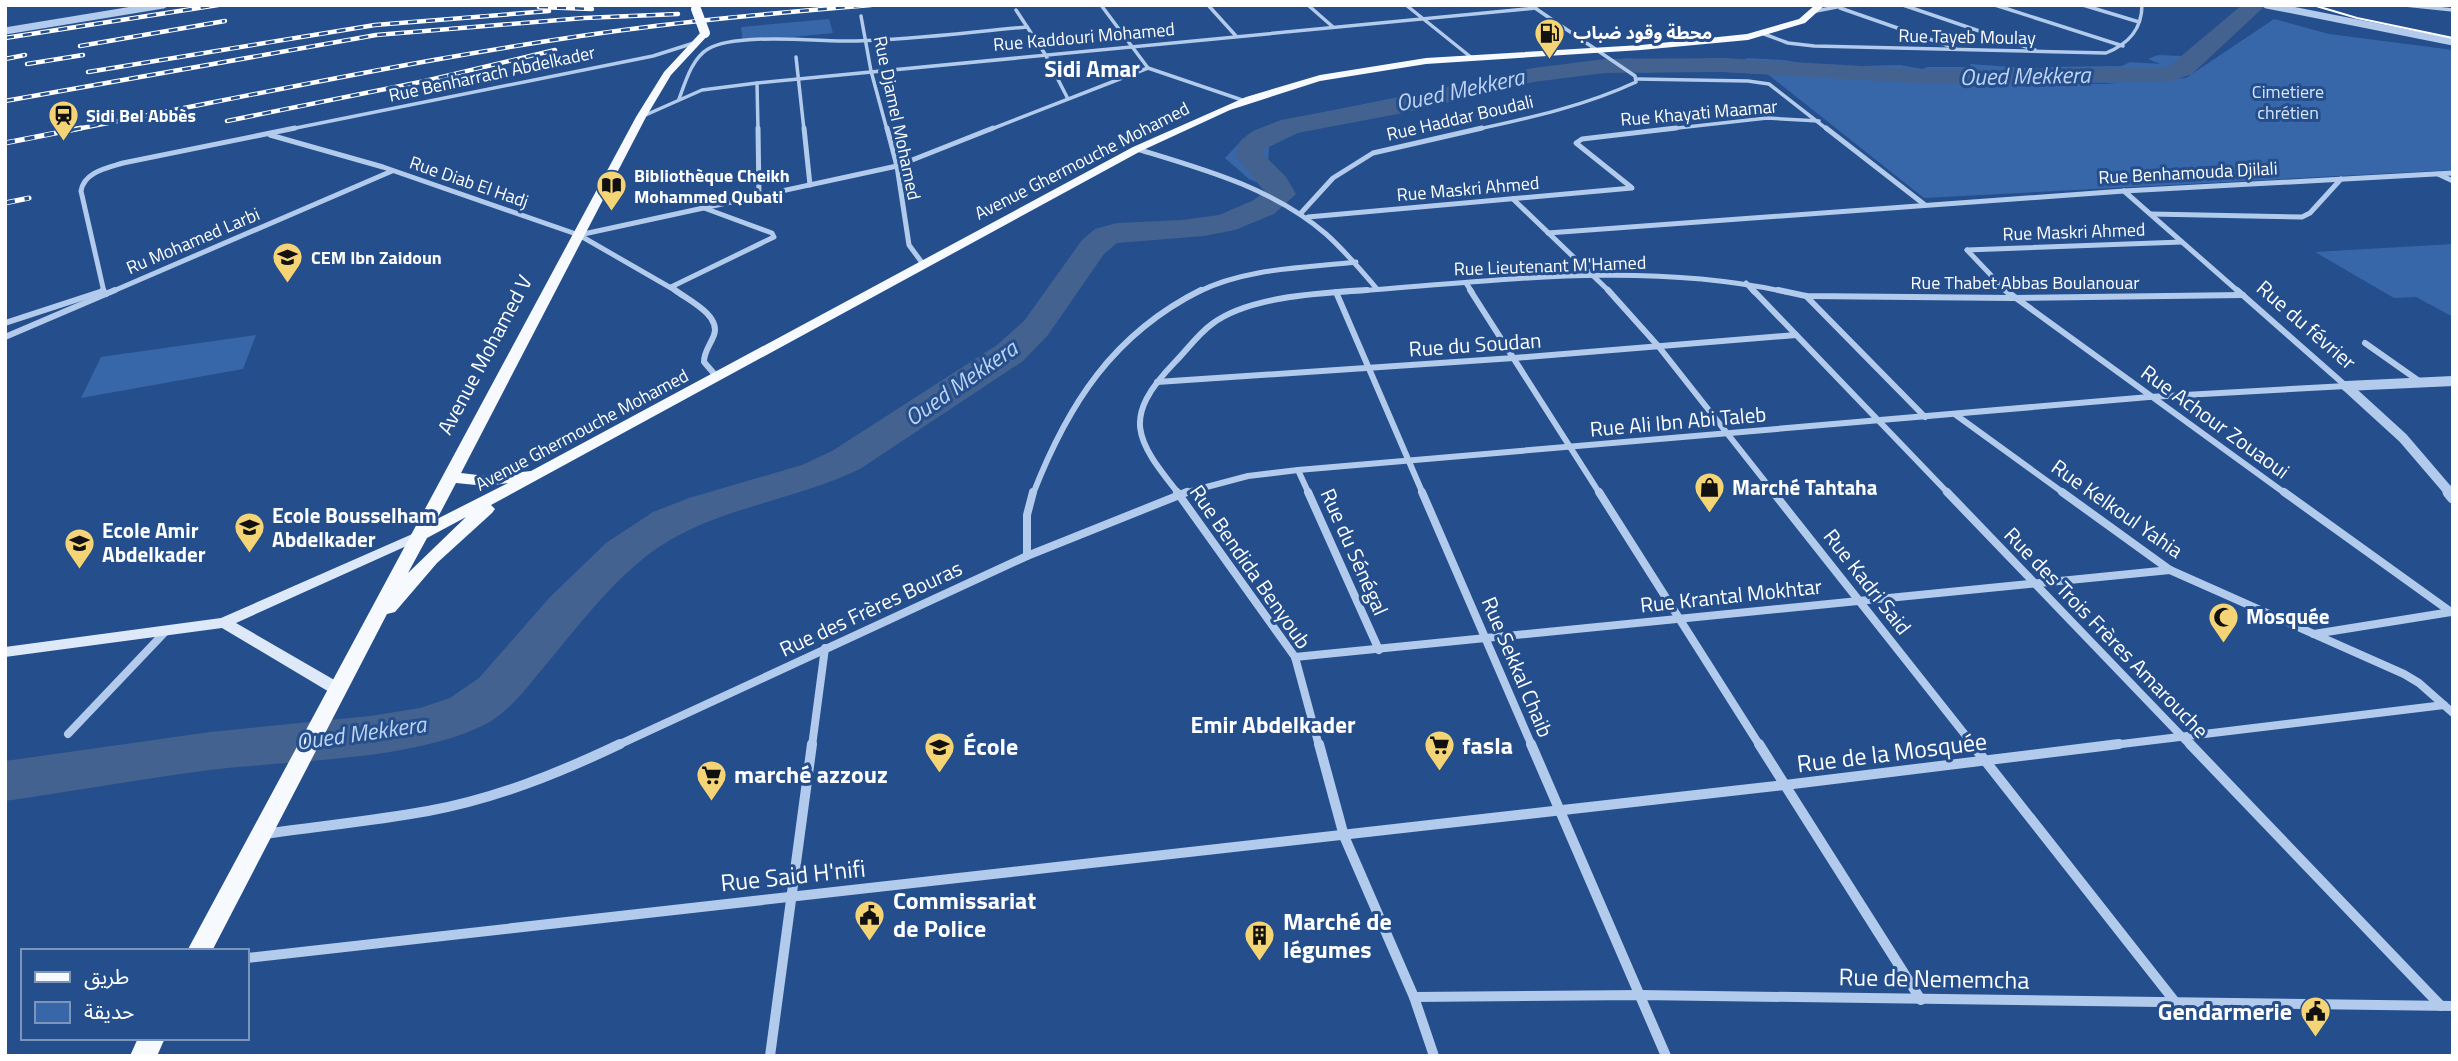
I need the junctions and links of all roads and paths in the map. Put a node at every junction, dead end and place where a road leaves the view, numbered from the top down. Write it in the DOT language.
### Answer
graph roads {
  1 [pos="163,5"];
  2 [pos="1101,5"];
  3 [pos="1208,5"];
  4 [pos="1308,5"];
  5 [pos="1406,5"];
  6 [pos="1847,5"];
  7 [pos="1903,5"];
  8 [pos="1995,5"];
  9 [pos="2083,5"];
  10 [pos="2142,5"];
  11 [pos="2267,5"];
  12 [pos="2406,5"];
  13 [pos="694,7"];
  14 [pos="1533,7"];
  15 [pos="1818,8"];
  16 [pos="1840,8"];
  17 [pos="1016,10"];
  18 [pos="2453,10"];
  19 [pos="861,16"];
  20 [pos="1424,18"];
  21 [pos="2139,22"];
  22 [pos="1027,27"];
  23 [pos="1333,27"];
  24 [pos="5,30"];
  25 [pos="1763,34"];
  26 [pos="1236,36"];
  27 [pos="701,38"];
  28 [pos="866,41"];
  29 [pos="2453,42"];
  30 [pos="1131,46"];
  31 [pos="2123,46"];
  32 [pos="1962,51"];
  33 [pos="2042,52"];
  34 [pos="1605,53"];
  35 [pos="1045,54"];
  36 [pos="796,57"];
  37 [pos="1472,58"];
  38 [pos="1147,68"];
  39 [pos="871,71"];
  40 [pos="1636,77"];
  41 [pos="800,78"];
  42 [pos="757,83"];
  43 [pos="1068,99"];
  44 [pos="679,100"];
  45 [pos="1245,101"];
  46 [pos="641,117"];
  47 [pos="1820,121"];
  48 [pos="267,135"];
  49 [pos="1137,149"];
  50 [pos="897,166"];
  51 [pos="392,171"];
  52 [pos="2453,173"];
  53 [pos="2437,174"];
  54 [pos="2341,179"];
  55 [pos="2453,181"];
  56 [pos="810,185"];
  57 [pos="1632,188"];
  58 [pos="2124,191"];
  59 [pos="759,196"];
  60 [pos="1513,199"];
  61 [pos="1925,205"];
  62 [pos="703,208"];
  63 [pos="1301,213"];
  64 [pos="2150,214"];
  65 [pos="1308,217"];
  66 [pos="1548,233"];
  67 [pos="579,234"];
  68 [pos="2182,242"];
  69 [pos="1967,250"];
  70 [pos="1356,262"];
  71 [pos="923,264"];
  72 [pos="1595,275"];
  73 [pos="1746,283"];
  74 [pos="1466,284"];
  75 [pos="671,287"];
  76 [pos="1377,289"];
  77 [pos="1336,292"];
  78 [pos="105,293"];
  79 [pos="2243,295"];
  80 [pos="1806,296"];
  81 [pos="2012,298"];
  82 [pos="5,323"];
  83 [pos="1796,335"];
  84 [pos="5,337"];
  85 [pos="2365,343"];
  86 [pos="1658,347"];
  87 [pos="1514,358"];
  88 [pos="1368,367"];
  89 [pos="717,377"];
  90 [pos="2419,381"];
  91 [pos="2453,381"];
  92 [pos="1157,382"];
  93 [pos="2346,386"];
  94 [pos="2149,397"];
  95 [pos="1956,414"];
  96 [pos="1925,417"];
  97 [pos="1879,422"];
  98 [pos="1728,435"];
  99 [pos="1571,448"];
  100 [pos="1409,461"];
  101 [pos="546,470"];
  102 [pos="1298,470"];
  103 [pos="449,477"];
  104 [pos="502,494"];
  105 [pos="1179,494"];
  106 [pos="2453,497"];
  107 [pos="418,536"];
  108 [pos="1027,556"];
  109 [pos="2170,570"];
  110 [pos="2036,585"];
  111 [pos="1858,600"];
  112 [pos="2452,612"];
  113 [pos="1680,620"];
  114 [pos="224,623"];
  115 [pos="166,631"];
  116 [pos="367,632"];
  117 [pos="2313,634"];
  118 [pos="1486,639"];
  119 [pos="825,648"];
  120 [pos="1378,650"];
  121 [pos="5,652"];
  122 [pos="1295,657"];
  123 [pos="337,689"];
  124 [pos="2444,705"];
  125 [pos="2453,713"];
  126 [pos="68,734"];
  127 [pos="2182,737"];
  128 [pos="1985,761"];
  129 [pos="1785,785"];
  130 [pos="1560,810"];
  131 [pos="261,835"];
  132 [pos="1344,836"];
  133 [pos="792,897"];
  134 [pos="200,949"];
  135 [pos="248,958"];
  136 [pos="1640,995"];
  137 [pos="1414,997"];
  138 [pos="1921,1000"];
  139 [pos="2176,1003"];
  140 [pos="2447,1006"];
  141 [pos="151,1040"];
  142 [pos="143,1056"];
  143 [pos="769,1056"];
  144 [pos="1434,1056"];
  145 [pos="1666,1056"];
  1 -- 24 [label="street"];
  2 -- 30 [label="street"];
  3 -- 26 [label="street"];
  4 -- 23 [label="street"];
  5 -- 20 [label="street"];
  6 -- 16 [label="street"];
  7 -- 33 [label="street"];
  8 -- 31 [label="street"];
  9 -- 21 [label="street"];
  10 -- 21 [label="street"];
  11 -- 29 [label="street"];
  12 -- 18 [label="street"];
  13 -- 27 [label="main road, bridge"];
  14 -- 20 [label="street, Rue Kaddouri Mohamed"];
  14 -- 34 [label="street"];
  15 -- 16 [label="street"];
  15 -- 25 [label="main road, Avenue Ghermouche Mohamed"];
  16 -- 32 [label="street"];
  17 -- 22 [label="street"];
  19 -- 28 [label="street, Rue Djamel Mohamed"];
  20 -- 23 [label="street, Rue Kaddouri Mohamed"];
  20 -- 37 [label="street"];
  21 -- 31 [label="street"];
  22 -- 28 [label="street"];
  22 -- 35 [label="street"];
  23 -- 26 [label="street, Rue Kaddouri Mohamed"];
  25 -- 32 [label="street, Rue Tayeb Moulay"];
  25 -- 34 [label="main road, Avenue Ghermouche Mohamed"];
  26 -- 30 [label="street, Rue Kaddouri Mohamed"];
  27 -- 46 [label="main road, Avenue Mohamed V"];
  27 -- 48 [label="street, Rue Benharrach Abdelkader"];
  28 -- 39 [label="street, Rue Djamel Mohamed"];
  28 -- 44 [label="street"];
  30 -- 35 [label="street, Rue Kaddouri Mohamed"];
  30 -- 38 [label="street"];
  31 -- 33 [label="street, Rue Tayeb Moulay"];
  32 -- 33 [label="street, Rue Tayeb Moulay"];
  34 -- 37 [label="main road, Avenue Ghermouche Mohamed"];
  34 -- 40 [label="street"];
  35 -- 39 [label="street, Rue Kaddouri Mohamed"];
  35 -- 43 [label="street"];
  36 -- 41 [label="street"];
  37 -- 45 [label="main road, Avenue Ghermouche Mohamed"];
  38 -- 43 [label="street"];
  38 -- 45 [label="street"];
  39 -- 41 [label="street, Rue Kaddouri Mohamed"];
  39 -- 50 [label="street, Rue Djamel Mohamed"];
  40 -- 47 [label="street"];
  40 -- 63 [label="street, Rue Haddar Boudali"];
  41 -- 42 [label="street, Rue Kaddouri Mohamed"];
  41 -- 56 [label="street"];
  42 -- 44 [label="street, Rue Kaddouri Mohamed"];
  42 -- 59 [label="street"];
  43 -- 50 [label="street"];
  44 -- 46 [label="street, Rue Kaddouri Mohamed"];
  45 -- 49 [label="main road, Avenue Ghermouche Mohamed"];
  46 -- 67 [label="main road, Avenue Mohamed V"];
  47 -- 57 [label="street, Rue Khayati Maamar"];
  47 -- 61 [label="street"];
  48 -- 51 [label="street, Rue Diab El Hadj"];
  48 -- 78 [label="street, Rue Benharrach Abdelkader"];
  49 -- 63 [label="street"];
  49 -- 71 [label="main road, Avenue Ghermouche Mohamed"];
  50 -- 56 [label="street"];
  50 -- 71 [label="street, Rue Djamel Mohamed"];
  51 -- 67 [label="street, Rue Diab El Hadj"];
  51 -- 78 [label="street, Ru Mohamed Larbi"];
  52 -- 53 [label="street, Rue Benhamouda Djilali"];
  53 -- 54 [label="street, Rue Benhamouda Djilali"];
  53 -- 55 [label="street"];
  54 -- 58 [label="street, Rue Benhamouda Djilali"];
  54 -- 64 [label="street"];
  56 -- 59 [label="street"];
  57 -- 60 [label="street, Rue Maskri Ahmed"];
  58 -- 61 [label="street, Rue Benhamouda Djilali"];
  58 -- 64 [label="street, Rue du février"];
  59 -- 62 [label="street"];
  60 -- 65 [label="street, Rue Maskri Ahmed"];
  60 -- 66 [label="street, Rue Kadri Said"];
  61 -- 66 [label="street, Rue Benhamouda Djilali"];
  62 -- 67 [label="street"];
  62 -- 75 [label="street"];
  63 -- 65 [label="street"];
  64 -- 68 [label="street, Rue du février"];
  65 -- 70 [label="street"];
  66 -- 72 [label="street, Rue Kadri Said"];
  67 -- 75 [label="street, Rue Diab El Hadj"];
  67 -- 103 [label="main road, Avenue Mohamed V"];
  68 -- 69 [label="street, Rue Maskri Ahmed"];
  68 -- 79 [label="street, Rue du février"];
  69 -- 81 [label="street, Rue Achour Zouaoui"];
  70 -- 76 [label="street"];
  70 -- 108 [label="street"];
  71 -- 89 [label="main road, Avenue Ghermouche Mohamed"];
  72 -- 73 [label="street, Rue Lieutenant M'Hamed"];
  72 -- 74 [label="street, Rue Lieutenant M'Hamed"];
  72 -- 86 [label="street, Rue Kadri Said"];
  73 -- 80 [label="street, Rue Lieutenant M'Hamed"];
  73 -- 83 [label="street, Rue des Trois Frères Amarouche"];
  74 -- 76 [label="street, Rue Lieutenant M'Hamed"];
  74 -- 87 [label="street"];
  75 -- 89 [label="street, Rue Diab El Hadj"];
  76 -- 77 [label="street, Rue Lieutenant M'Hamed"];
  77 -- 88 [label="street, Rue Sekkal Chaib"];
  77 -- 92 [label="street, Rue Bendida Benyoub"];
  78 -- 82 [label="street"];
  78 -- 84 [label="street, Ru Mohamed Larbi"];
  79 -- 81 [label="street, Rue Thabet Abbas Boulanouar"];
  79 -- 93 [label="street, Rue du février"];
  80 -- 81 [label="street, Rue Thabet Abbas Boulanouar"];
  80 -- 96 [label="street"];
  81 -- 94 [label="street, Rue Achour Zouaoui"];
  83 -- 86 [label="street, Rue du Soudan"];
  83 -- 97 [label="street, Rue des Trois Frères Amarouche"];
  85 -- 90 [label="street"];
  86 -- 87 [label="street, Rue du Soudan"];
  86 -- 98 [label="street, Rue Kadri Said"];
  87 -- 88 [label="street, Rue du Soudan"];
  87 -- 99 [label="street"];
  88 -- 92 [label="street, Rue du Soudan"];
  88 -- 100 [label="street, Rue Sekkal Chaib"];
  89 -- 101 [label="main road, Avenue Ghermouche Mohamed"];
  90 -- 91 [label="street"];
  90 -- 93 [label="street"];
  92 -- 105 [label="street, Rue Bendida Benyoub"];
  93 -- 94 [label="street, Rue Ali Ibn Abi Taleb"];
  93 -- 106 [label="street, Rue du février"];
  94 -- 95 [label="street, Rue Ali Ibn Abi Taleb"];
  94 -- 112 [label="street, Rue Achour Zouaoui"];
  95 -- 96 [label="street, Rue Ali Ibn Abi Taleb"];
  95 -- 109 [label="street, Rue Kelkoul Yahia"];
  96 -- 97 [label="street, Rue Ali Ibn Abi Taleb"];
  97 -- 98 [label="street, Rue Ali Ibn Abi Taleb"];
  97 -- 110 [label="street, Rue des Trois Frères Amarouche"];
  98 -- 99 [label="street, Rue Ali Ibn Abi Taleb"];
  98 -- 111 [label="street, Rue Kadri Said"];
  99 -- 100 [label="street, Rue Ali Ibn Abi Taleb"];
  99 -- 113 [label="street"];
  100 -- 102 [label="street, Rue Ali Ibn Abi Taleb"];
  100 -- 118 [label="street, Rue Sekkal Chaib"];
  101 -- 103 [label="main road"];
  101 -- 104 [label="main road, Avenue Ghermouche Mohamed"];
  102 -- 105 [label="street, Rue Ali Ibn Abi Taleb"];
  102 -- 120 [label="street, Rue du Sénégal"];
  103 -- 107 [label="main road, Avenue Mohamed V"];
  104 -- 107 [label="main road, Avenue Ghermouche Mohamed"];
  104 -- 116 [label="main road"];
  105 -- 108 [label="street, Rue Ali Ibn Abi Taleb"];
  105 -- 122 [label="street, Rue Bendida Benyoub"];
  107 -- 114 [label="main road"];
  107 -- 116 [label="main road, Avenue Mohamed V"];
  108 -- 119 [label="street, Rue des Frères Bouras"];
  109 -- 110 [label="street, Rue Krantal Mokhtar"];
  109 -- 117 [label="street, Rue Kelkoul Yahia"];
  110 -- 111 [label="street, Rue Krantal Mokhtar"];
  110 -- 127 [label="street, Rue des Trois Frères Amarouche"];
  111 -- 113 [label="street, Rue Krantal Mokhtar"];
  111 -- 128 [label="street, Rue Kadri Said"];
  112 -- 117 [label="street"];
  113 -- 118 [label="street, Rue Krantal Mokhtar"];
  113 -- 129 [label="street"];
  114 -- 115 [label="main road"];
  114 -- 123 [label="main road"];
  115 -- 121 [label="main road"];
  115 -- 126 [label="street"];
  116 -- 123 [label="main road, Avenue Mohamed V"];
  117 -- 124 [label="street, Rue Kelkoul Yahia"];
  118 -- 120 [label="street, Rue Krantal Mokhtar"];
  118 -- 130 [label="street, Rue Sekkal Chaib"];
  119 -- 131 [label="street, Rue des Frères Bouras"];
  119 -- 133 [label="street"];
  120 -- 122 [label="street, Rue Krantal Mokhtar"];
  122 -- 132 [label="street, Rue Bendida Benyoub"];
  123 -- 131 [label="main road, Avenue Mohamed V"];
  124 -- 125 [label="street, Rue Kelkoul Yahia"];
  124 -- 127 [label="street, Rue de la Mosquée"];
  127 -- 128 [label="street, Rue de la Mosquée"];
  127 -- 140 [label="street, Rue des Trois Frères Amarouche"];
  128 -- 129 [label="street, Rue de la Mosquée"];
  128 -- 139 [label="street, Rue Kadri Said"];
  129 -- 130 [label="street, Rue de la Mosquée"];
  129 -- 138 [label="street"];
  130 -- 132 [label="street, Rue de la Mosquée"];
  130 -- 136 [label="street, Rue Sekkal Chaib"];
  131 -- 134 [label="main road"];
  132 -- 133 [label="street, Rue Said H'nifi"];
  132 -- 137 [label="street, Rue Bendida Benyoub"];
  133 -- 135 [label="street, Rue Said H'nifi"];
  133 -- 143 [label="street"];
  136 -- 137 [label="street, Rue de Nememcha"];
  136 -- 138 [label="street, Rue de Nememcha"];
  136 -- 145 [label="street, Rue Sekkal Chaib"];
  137 -- 144 [label="street, Rue Bendida Benyoub"];
  138 -- 139 [label="street, Rue de Nememcha"];
  139 -- 140 [label="street, Rue de Nememcha"];
  141 -- 142 [label="main road"];
}
